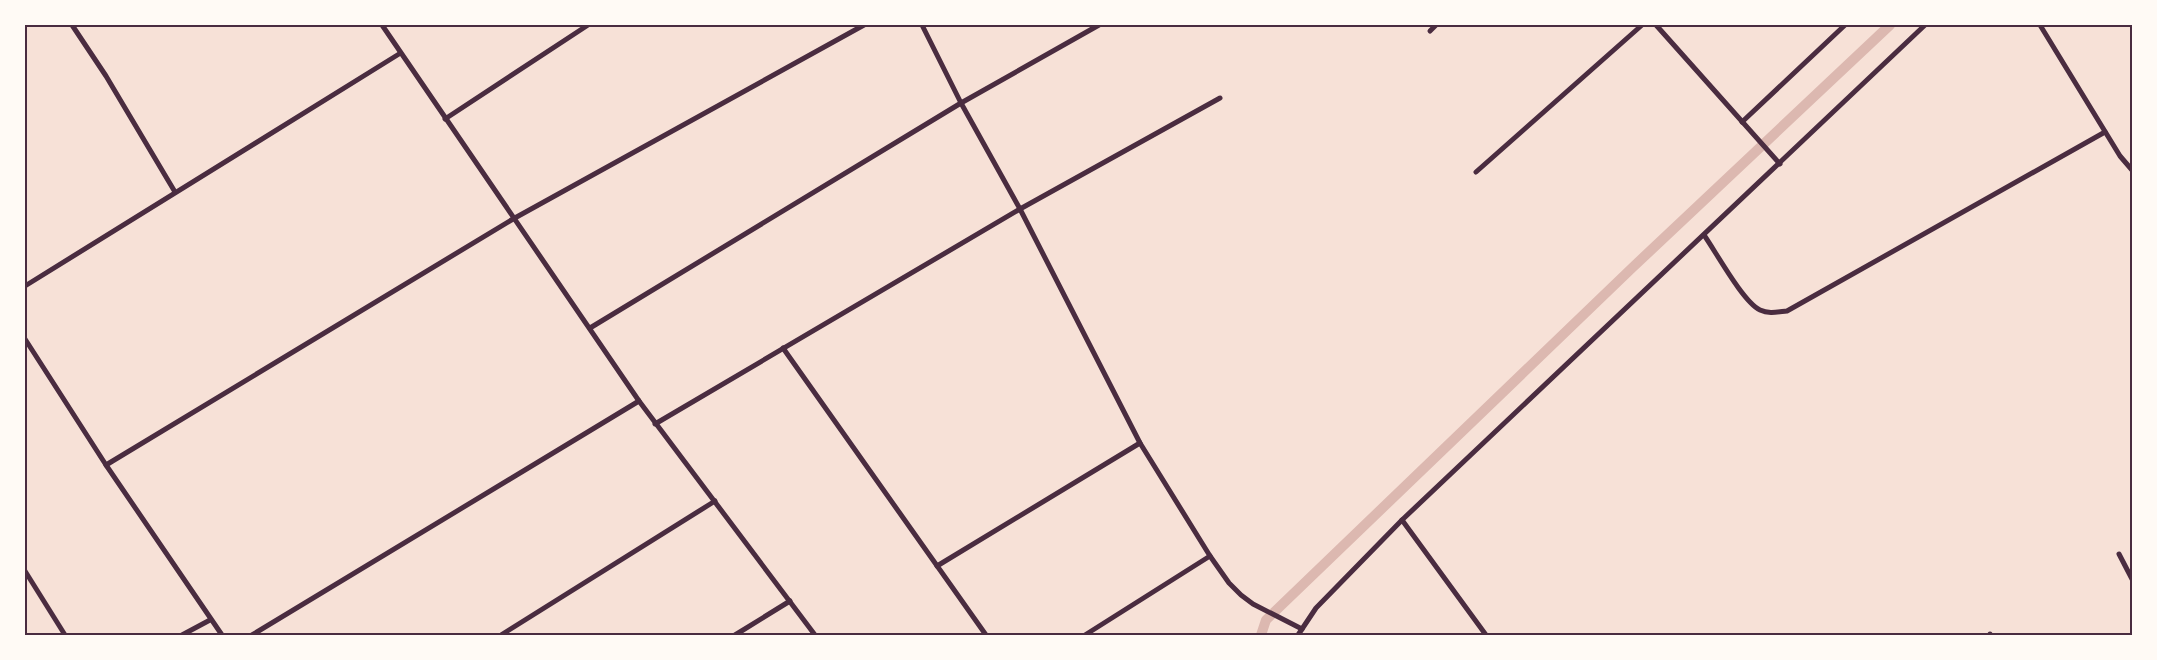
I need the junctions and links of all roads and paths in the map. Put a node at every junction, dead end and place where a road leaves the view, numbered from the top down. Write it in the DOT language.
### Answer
graph roads {
  1 [pos="72,25"];
  2 [pos="382,25"];
  3 [pos="588,25"];
  4 [pos="864,25"];
  5 [pos="922,25"];
  6 [pos="1099,25"];
  7 [pos="1436,25"];
  8 [pos="1642,25"];
  9 [pos="1656,25"];
  10 [pos="1845,25"];
  11 [pos="1925,25"];
  12 [pos="2040,25"];
  13 [pos="1430,31"];
  14 [pos="399,54"];
  15 [pos="1220,98"];
  16 [pos="961,103"];
  17 [pos="445,119"];
  18 [pos="1742,122"];
  19 [pos="2105,132"];
  20 [pos="1780,164"];
  21 [pos="2132,170"];
  22 [pos="1476,172"];
  23 [pos="175,192"];
  24 [pos="1020,209"];
  25 [pos="513,219"];
  26 [pos="1704,235"];
  27 [pos="25,286"];
  28 [pos="590,328"];
  29 [pos="25,339"];
  30 [pos="783,348"];
  31 [pos="638,401"];
  32 [pos="655,424"];
  33 [pos="1140,443"];
  34 [pos="106,465"];
  35 [pos="715,501"];
  36 [pos="1402,520"];
  37 [pos="2118,554"];
  38 [pos="1210,556"];
  39 [pos="937,566"];
  40 [pos="25,571"];
  41 [pos="2132,579"];
  42 [pos="790,601"];
  43 [pos="210,620"];
  44 [pos="1302,629"];
  45 [pos="65,635"];
  46 [pos="182,635"];
  47 [pos="222,635"];
  48 [pos="252,635"];
  49 [pos="501,635"];
  50 [pos="735,635"];
  51 [pos="815,635"];
  52 [pos="986,635"];
  53 [pos="1084,635"];
  54 [pos="1298,635"];
  55 [pos="1486,635"];
  1 -- 23 [label="street"];
  2 -- 14 [label="street"];
  3 -- 17 [label="street"];
  4 -- 25 [label="street"];
  5 -- 16 [label="street"];
  6 -- 16 [label="street"];
  7 -- 13 [label="street"];
  8 -- 22 [label="street"];
  9 -- 18 [label="street"];
  10 -- 18 [label="street"];
  11 -- 20 [label="street"];
  12 -- 19 [label="street"];
  14 -- 17 [label="street"];
  14 -- 23 [label="street"];
  15 -- 24 [label="street"];
  16 -- 24 [label="street"];
  16 -- 28 [label="street"];
  17 -- 25 [label="street"];
  18 -- 20 [label="street"];
  19 -- 21 [label="street"];
  19 -- 26 [label="street"];
  20 -- 26 [label="street"];
  23 -- 27 [label="street"];
  24 -- 30 [label="street"];
  24 -- 33 [label="street"];
  25 -- 28 [label="street"];
  25 -- 34 [label="street"];
  26 -- 36 [label="street"];
  28 -- 31 [label="street"];
  29 -- 34 [label="street"];
  30 -- 32 [label="street"];
  30 -- 39 [label="street"];
  31 -- 32 [label="street"];
  31 -- 48 [label="street"];
  32 -- 35 [label="street"];
  33 -- 38 [label="street"];
  33 -- 39 [label="street"];
  34 -- 43 [label="street"];
  35 -- 42 [label="street"];
  35 -- 49 [label="street"];
  36 -- 44 [label="street"];
  36 -- 55 [label="street"];
  37 -- 41 [label="street"];
  38 -- 44 [label="street"];
  38 -- 53 [label="street"];
  39 -- 52 [label="street"];
  40 -- 45 [label="street"];
  42 -- 50 [label="street"];
  42 -- 51 [label="street"];
  43 -- 46 [label="street"];
  43 -- 47 [label="street"];
  44 -- 54 [label="street"];
}
